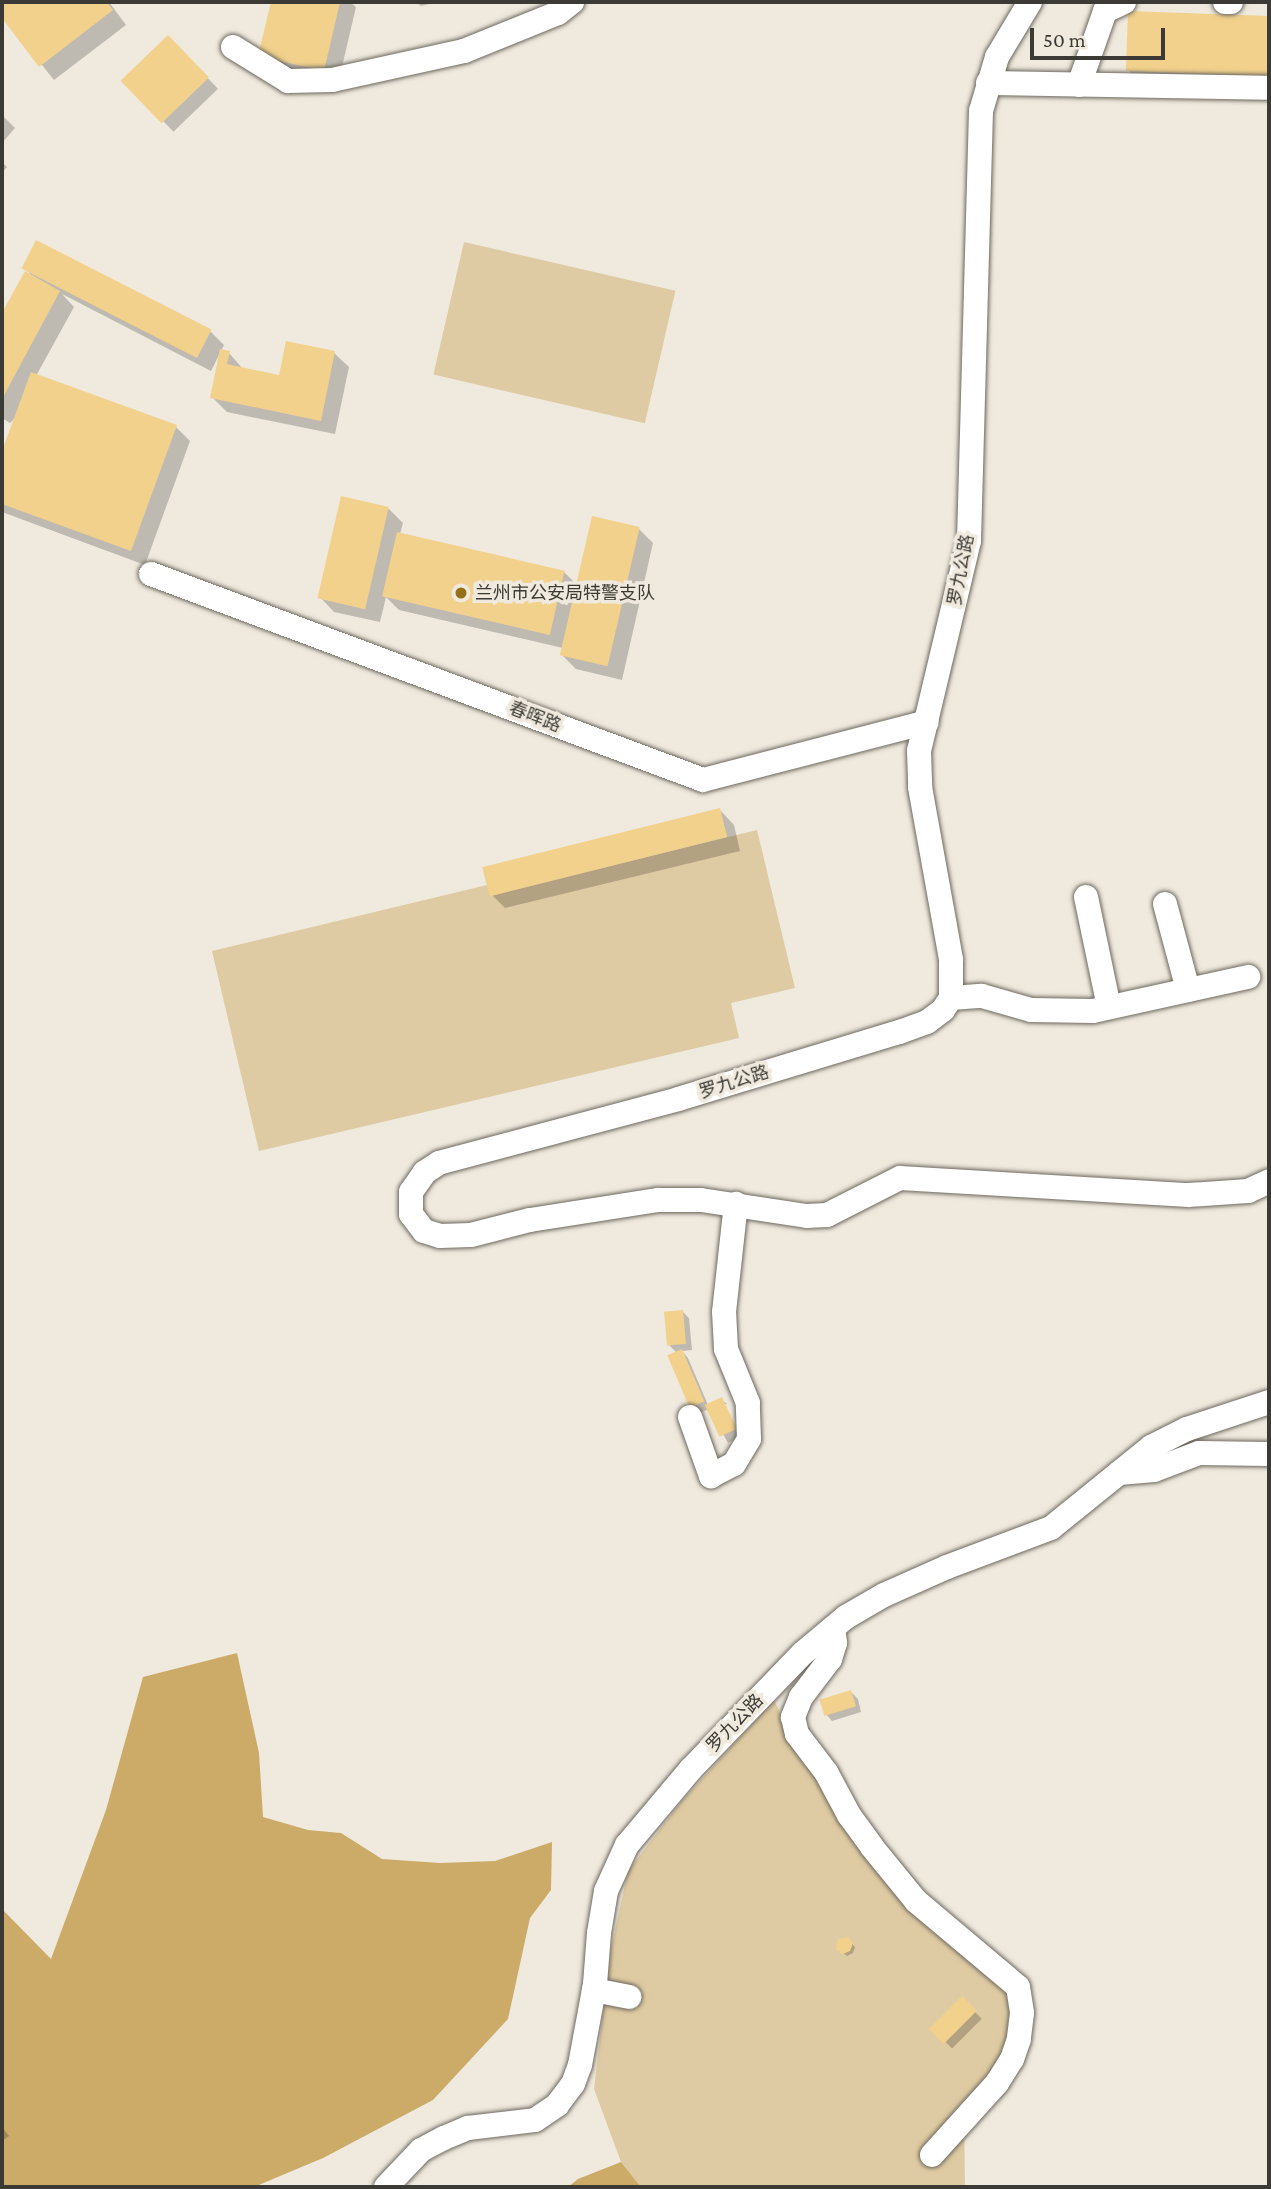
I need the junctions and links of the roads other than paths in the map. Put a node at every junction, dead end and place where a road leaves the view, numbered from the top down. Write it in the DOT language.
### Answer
graph roads {
  1 [pos="572,2"];
  2 [pos="1030,2"];
  3 [pos="1124,2"];
  4 [pos="1225,2"];
  5 [pos="1231,2"];
  6 [pos="233,47"];
  7 [pos="988,83"];
  8 [pos="1079,85"];
  9 [pos="1269,88"];
  10 [pos="151,573"];
  11 [pos="926,722"];
  12 [pos="1086,897"];
  13 [pos="1166,904"];
  14 [pos="1248,977"];
  15 [pos="1188,990"];
  16 [pos="951,998"];
  17 [pos="1108,1007"];
  18 [pos="1269,1181"];
  19 [pos="736,1204"];
  20 [pos="1269,1402"];
  21 [pos="690,1417"];
  22 [pos="1269,1454"];
  23 [pos="1119,1473"];
  24 [pos="834,1628"];
  25 [pos="594,1990"];
  26 [pos="629,1997"];
  27 [pos="932,2155"];
  28 [pos="386,2187"];
  1 -- 6 [label="street"];
  2 -- 7 [label="street, 罗九公路"];
  3 -- 8 [label="street"];
  4 -- 5 [label="street"];
  7 -- 8 [label="street"];
  7 -- 11 [label="street, 罗九公路"];
  8 -- 9 [label="street"];
  10 -- 11 [label="street, 春晖路"];
  11 -- 16 [label="street, 罗九公路"];
  12 -- 17 [label="street"];
  13 -- 15 [label="street"];
  14 -- 15 [label="street"];
  15 -- 17 [label="street"];
  16 -- 17 [label="street"];
  16 -- 19 [label="street, 罗九公路"];
  18 -- 19 [label="street, 罗九公路"];
  19 -- 21 [label="street"];
  20 -- 23 [label="street, 罗九公路"];
  22 -- 23 [label="street"];
  23 -- 24 [label="street, 罗九公路"];
  24 -- 25 [label="street, 罗九公路"];
  24 -- 27 [label="street"];
  25 -- 26 [label="street"];
  25 -- 28 [label="street, 罗九公路"];
}
